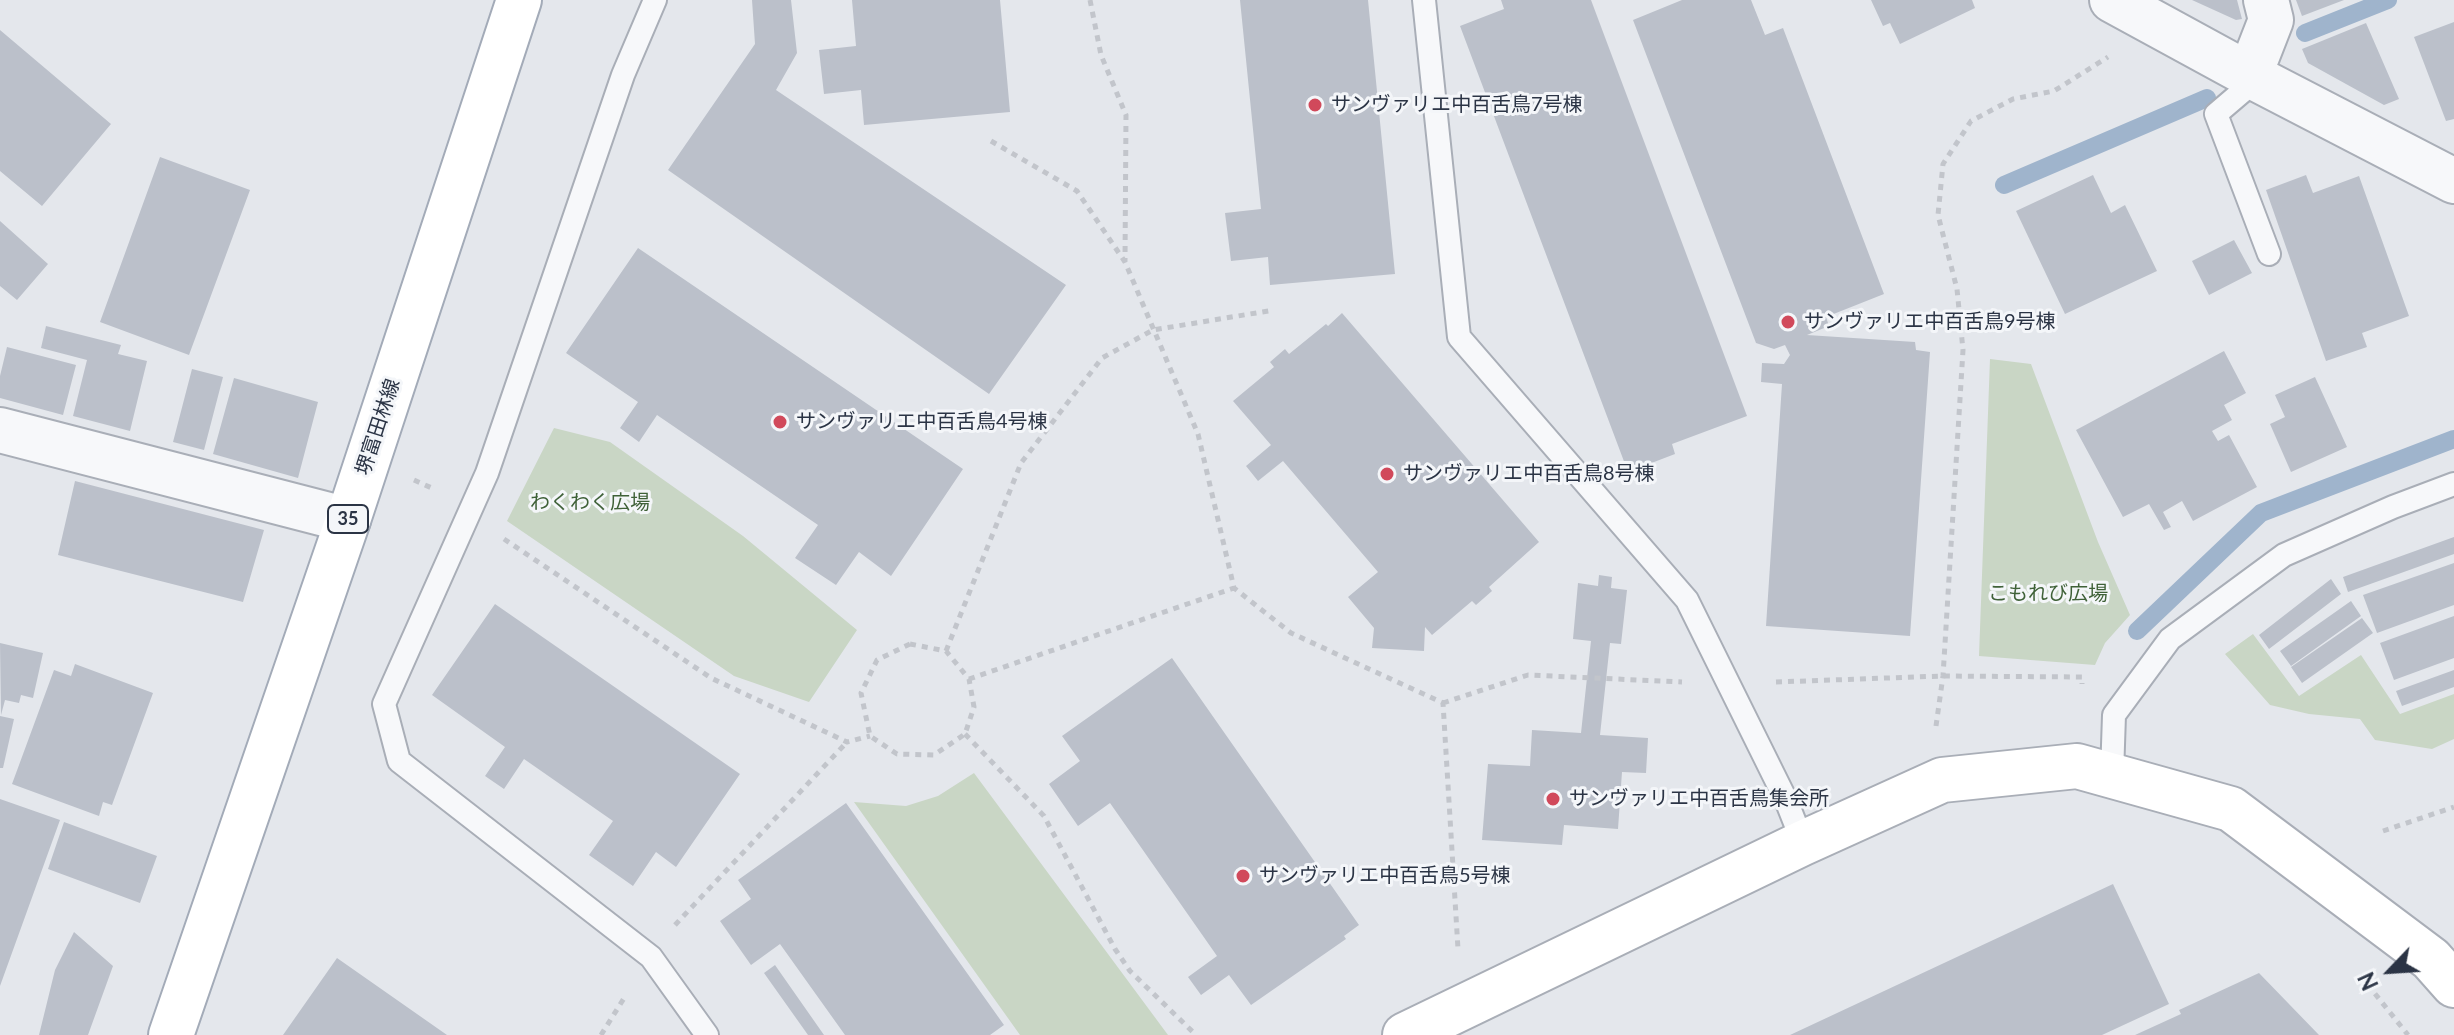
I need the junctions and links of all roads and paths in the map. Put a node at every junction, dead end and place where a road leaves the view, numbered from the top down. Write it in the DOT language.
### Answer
graph roads {
  1 [pos="519,0"];
  2 [pos="655,0"];
  3 [pos="1090,0"];
  4 [pos="1424,0"];
  5 [pos="2266,0"];
  6 [pos="2123,6"];
  7 [pos="2253,76"];
  8 [pos="991,141"];
  9 [pos="2454,181"];
  10 [pos="2269,254"];
  11 [pos="1125,262"];
  12 [pos="1274,310"];
  13 [pos="1153,330"];
  14 [pos="0,430"];
  15 [pos="402,475"];
  16 [pos="2454,484"];
  17 [pos="468,516"];
  18 [pos="348,520"];
  19 [pos="1234,588"];
  20 [pos="946,651"];
  21 [pos="1943,676"];
  22 [pos="969,679"];
  23 [pos="1729,684"];
  24 [pos="2082,691"];
  25 [pos="1443,703"];
  26 [pos="965,734"];
  27 [pos="870,736"];
  28 [pos="1935,736"];
  29 [pos="847,742"];
  30 [pos="2112,775"];
  31 [pos="2454,807"];
  32 [pos="2383,831"];
  33 [pos="1803,843"];
  34 [pos="651,957"];
  35 [pos="1458,962"];
  36 [pos="2357,972"];
  37 [pos="2454,985"];
  38 [pos="171,1035"];
  39 [pos="601,1035"];
  40 [pos="707,1035"];
  41 [pos="1196,1035"];
  42 [pos="1405,1035"];
  43 [pos="2408,1035"];
  1 -- 18 [label="street, 堺富田林線 / 35"];
  2 -- 17 [label="lane"];
  3 -- 11 [label="path"];
  4 -- 23 [label="lane"];
  5 -- 7 [label="street"];
  6 -- 7 [label="street"];
  6 -- 21 [label="path"];
  7 -- 9 [label="street"];
  7 -- 10 [label="lane"];
  8 -- 11 [label="path"];
  11 -- 13 [label="path"];
  12 -- 13 [label="path"];
  13 -- 19 [label="path"];
  13 -- 20 [label="path"];
  14 -- 18 [label="street"];
  15 -- 17 [label="path"];
  16 -- 30 [label="lane"];
  17 -- 29 [label="path"];
  17 -- 34 [label="lane"];
  18 -- 38 [label="street, 堺富田林線 / 35"];
  19 -- 22 [label="path"];
  19 -- 25 [label="path"];
  20 -- 22 [label="path"];
  20 -- 27 [label="path"];
  21 -- 23 [label="path"];
  21 -- 24 [label="path"];
  21 -- 28 [label="path"];
  22 -- 26 [label="path"];
  23 -- 25 [label="path"];
  23 -- 33 [label="lane"];
  25 -- 35 [label="path"];
  26 -- 27 [label="path"];
  26 -- 41 [label="path"];
  27 -- 29 [label="path"];
  29 -- 34 [label="path"];
  30 -- 33 [label="street"];
  30 -- 37 [label="street"];
  31 -- 32 [label="path"];
  33 -- 42 [label="street"];
  34 -- 39 [label="path"];
  34 -- 40 [label="lane"];
  36 -- 43 [label="path"];
}
